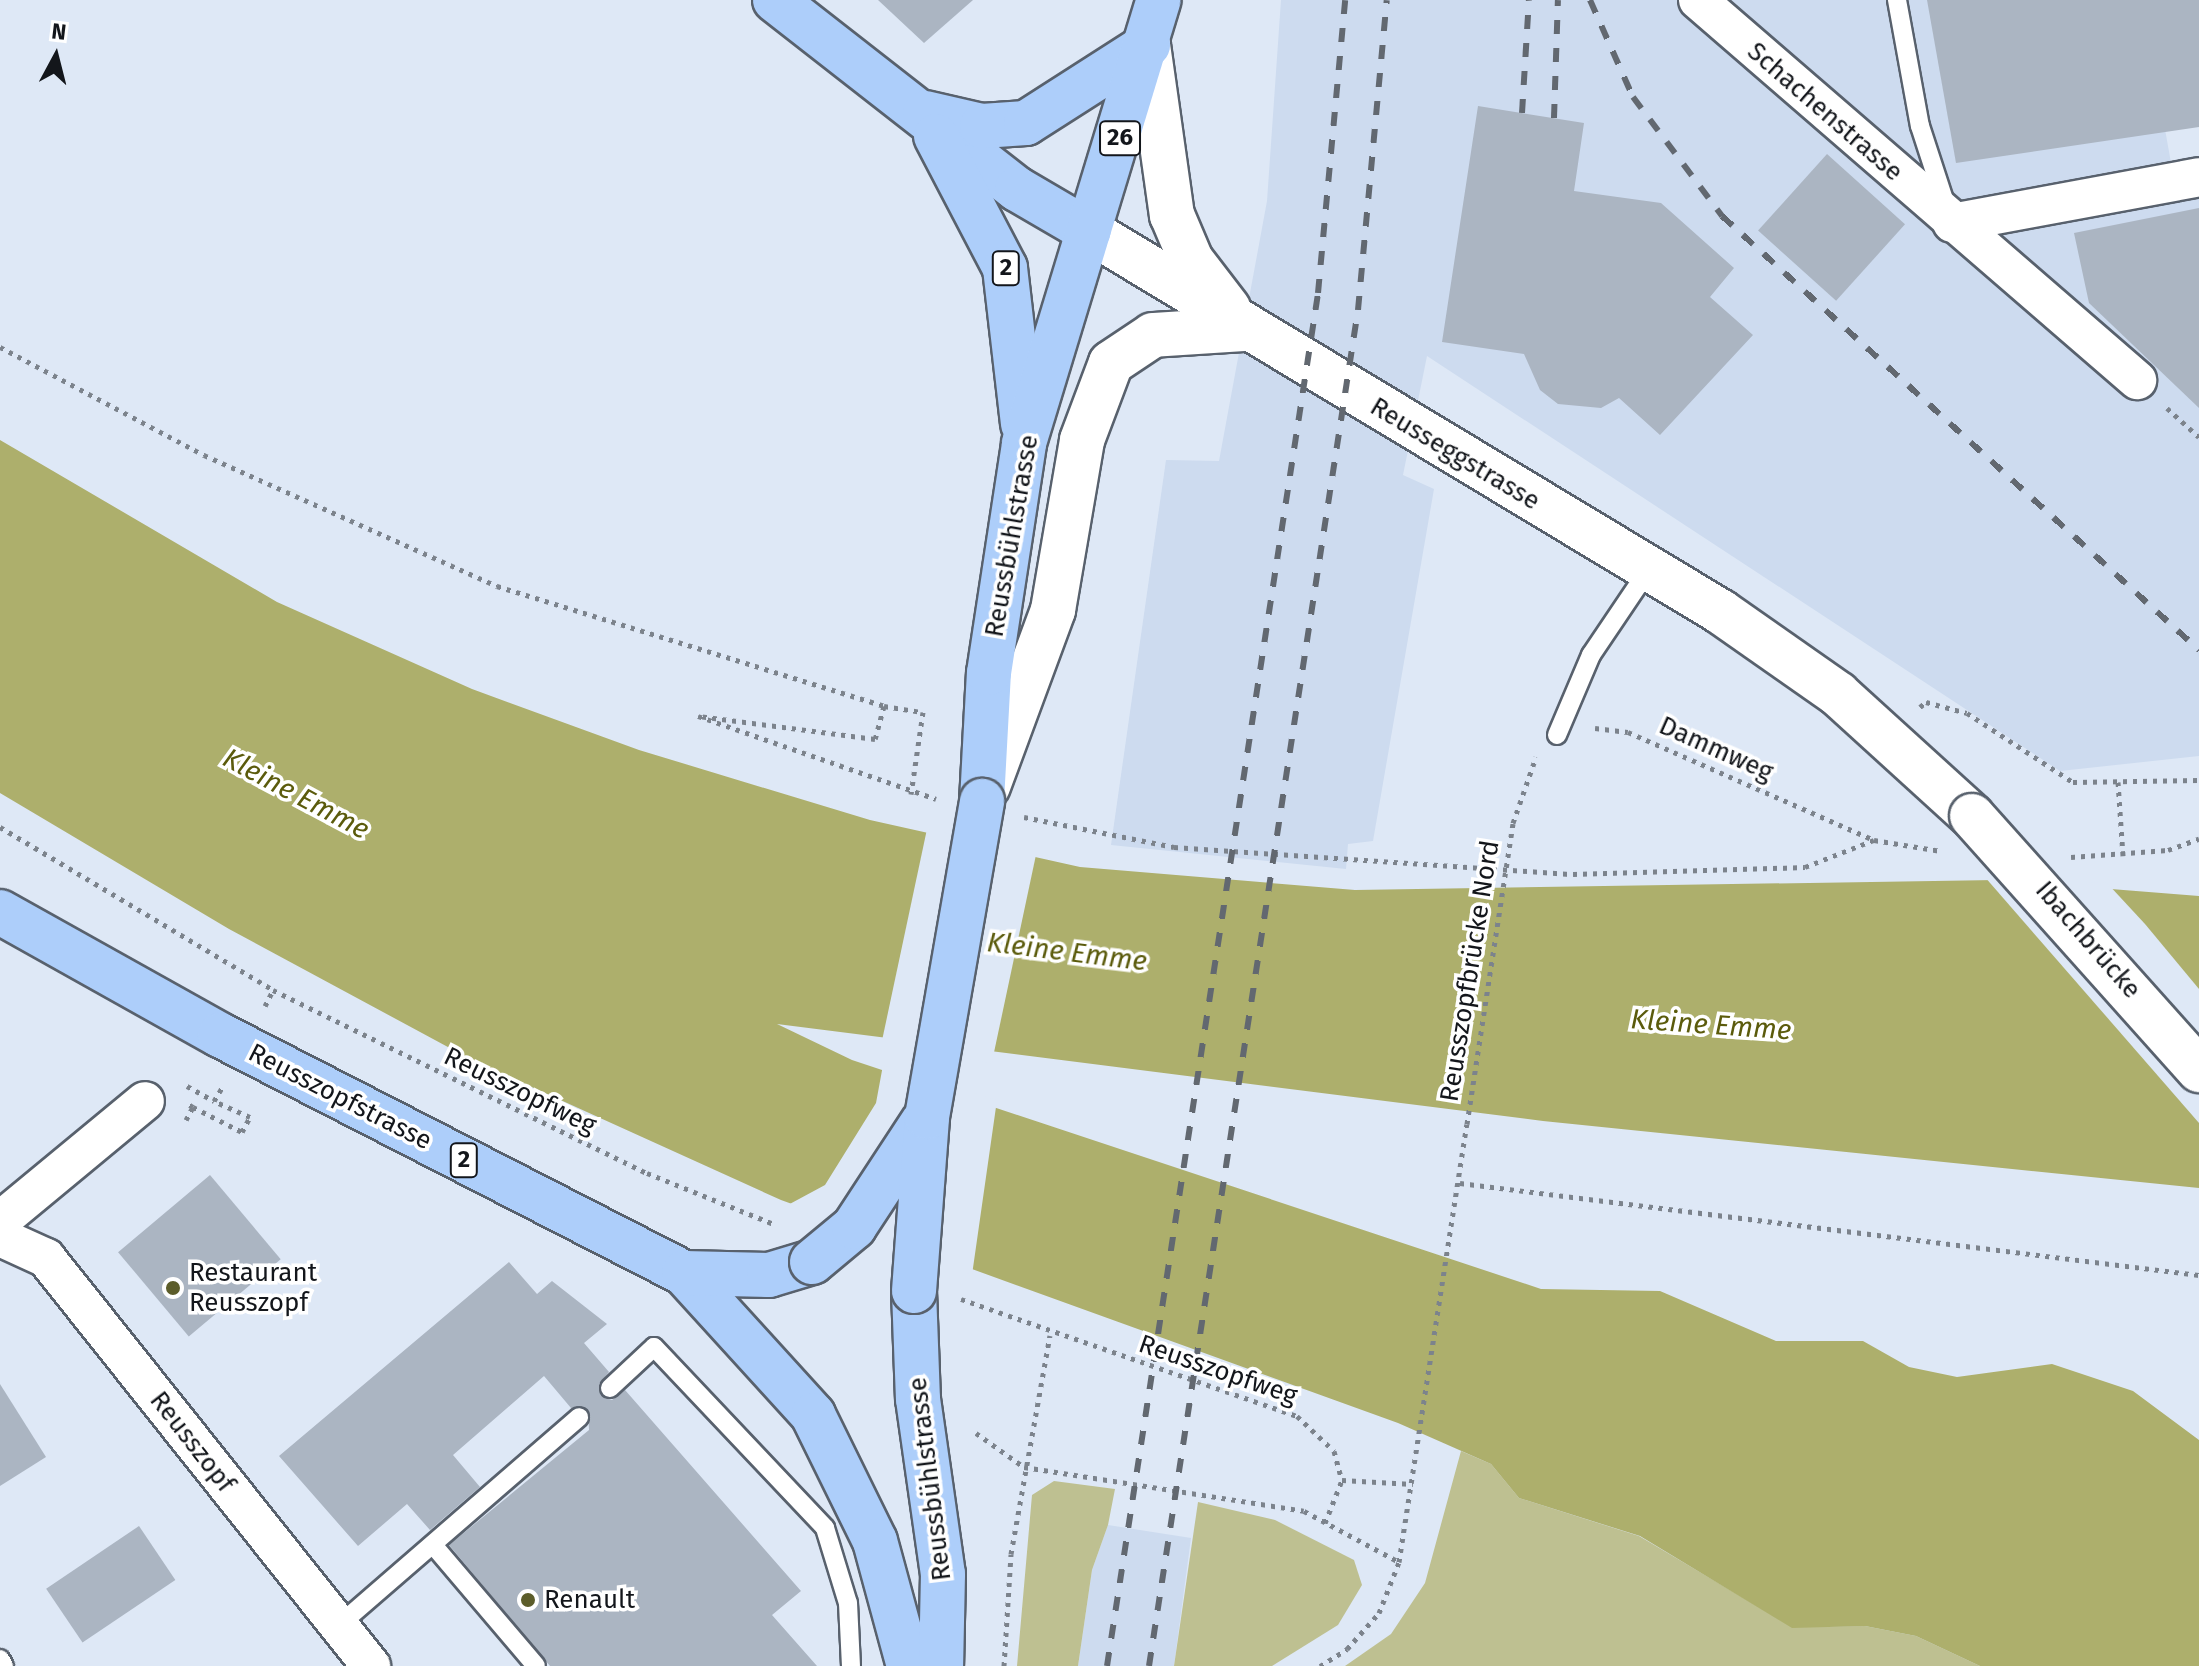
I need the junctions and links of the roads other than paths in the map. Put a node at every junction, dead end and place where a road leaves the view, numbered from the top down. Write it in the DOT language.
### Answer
graph roads {
  1 [pos="775,0"];
  2 [pos="1159,0"];
  3 [pos="1698,0"];
  4 [pos="1897,0"];
  5 [pos="1148,45"];
  6 [pos="923,113"];
  7 [pos="2199,177"];
  8 [pos="1952,223"];
  9 [pos="1089,231"];
  10 [pos="1245,329"];
  11 [pos="2137,380"];
  12 [pos="1024,443"];
  13 [pos="1649,569"];
  14 [pos="1557,735"];
  15 [pos="980,806"];
  16 [pos="1963,834"];
  17 [pos="0,912"];
  18 [pos="2199,1070"];
  19 [pos="145,1101"];
  20 [pos="927,1117"];
  21 [pos="0,1221"];
  22 [pos="0,1237"];
  23 [pos="684,1273"];
  24 [pos="610,1388"];
  25 [pos="579,1417"];
  26 [pos="434,1546"];
  27 [pos="338,1626"];
  28 [pos="0,1659"];
  29 [pos="4,1666"];
  30 [pos="371,1666"];
  31 [pos="536,1666"];
  32 [pos="851,1666"];
  33 [pos="909,1666"];
  34 [pos="941,1666"];
  1 -- 6 [label="main road, 2"];
  2 -- 5 [label="main road, 26"];
  3 -- 8 [label="street, Schachenstrasse"];
  4 -- 8 [label="lane"];
  5 -- 6 [label="main road"];
  5 -- 9 [label="main road, 26"];
  5 -- 10 [label="main road"];
  6 -- 9 [label="main road, Reusseggstrasse"];
  6 -- 12 [label="main road, 2"];
  7 -- 8 [label="street"];
  8 -- 11 [label="street, Schachenstrasse"];
  9 -- 10 [label="main road, Reusseggstrasse"];
  9 -- 12 [label="main road, Reussbühlstrasse"];
  10 -- 13 [label="main road, Reusseggstrasse"];
  10 -- 15 [label="main road"];
  12 -- 15 [label="main road, Reussbühlstrasse"];
  13 -- 14 [label="lane"];
  13 -- 16 [label="main road, Reusseggstrasse"];
  15 -- 20 [label="main road, Reussbühlstrasse, bridge"];
  16 -- 18 [label="main road, Ibachbrücke, bridge"];
  17 -- 23 [label="main road, Reusszopfstrasse / 2"];
  19 -- 21 [label="street"];
  20 -- 23 [label="main road, Reusszopfstrasse, bridge"];
  20 -- 34 [label="main road, Reussbühlstrasse, bridge"];
  22 -- 27 [label="street, Reusszopf"];
  23 -- 33 [label="main road, Reusszopfstrasse / 2"];
  24 -- 32 [label="lane"];
  25 -- 26 [label="lane"];
  26 -- 27 [label="lane"];
  26 -- 31 [label="lane"];
  27 -- 30 [label="street, Reusszopf"];
  28 -- 29 [label="lane"];
}
